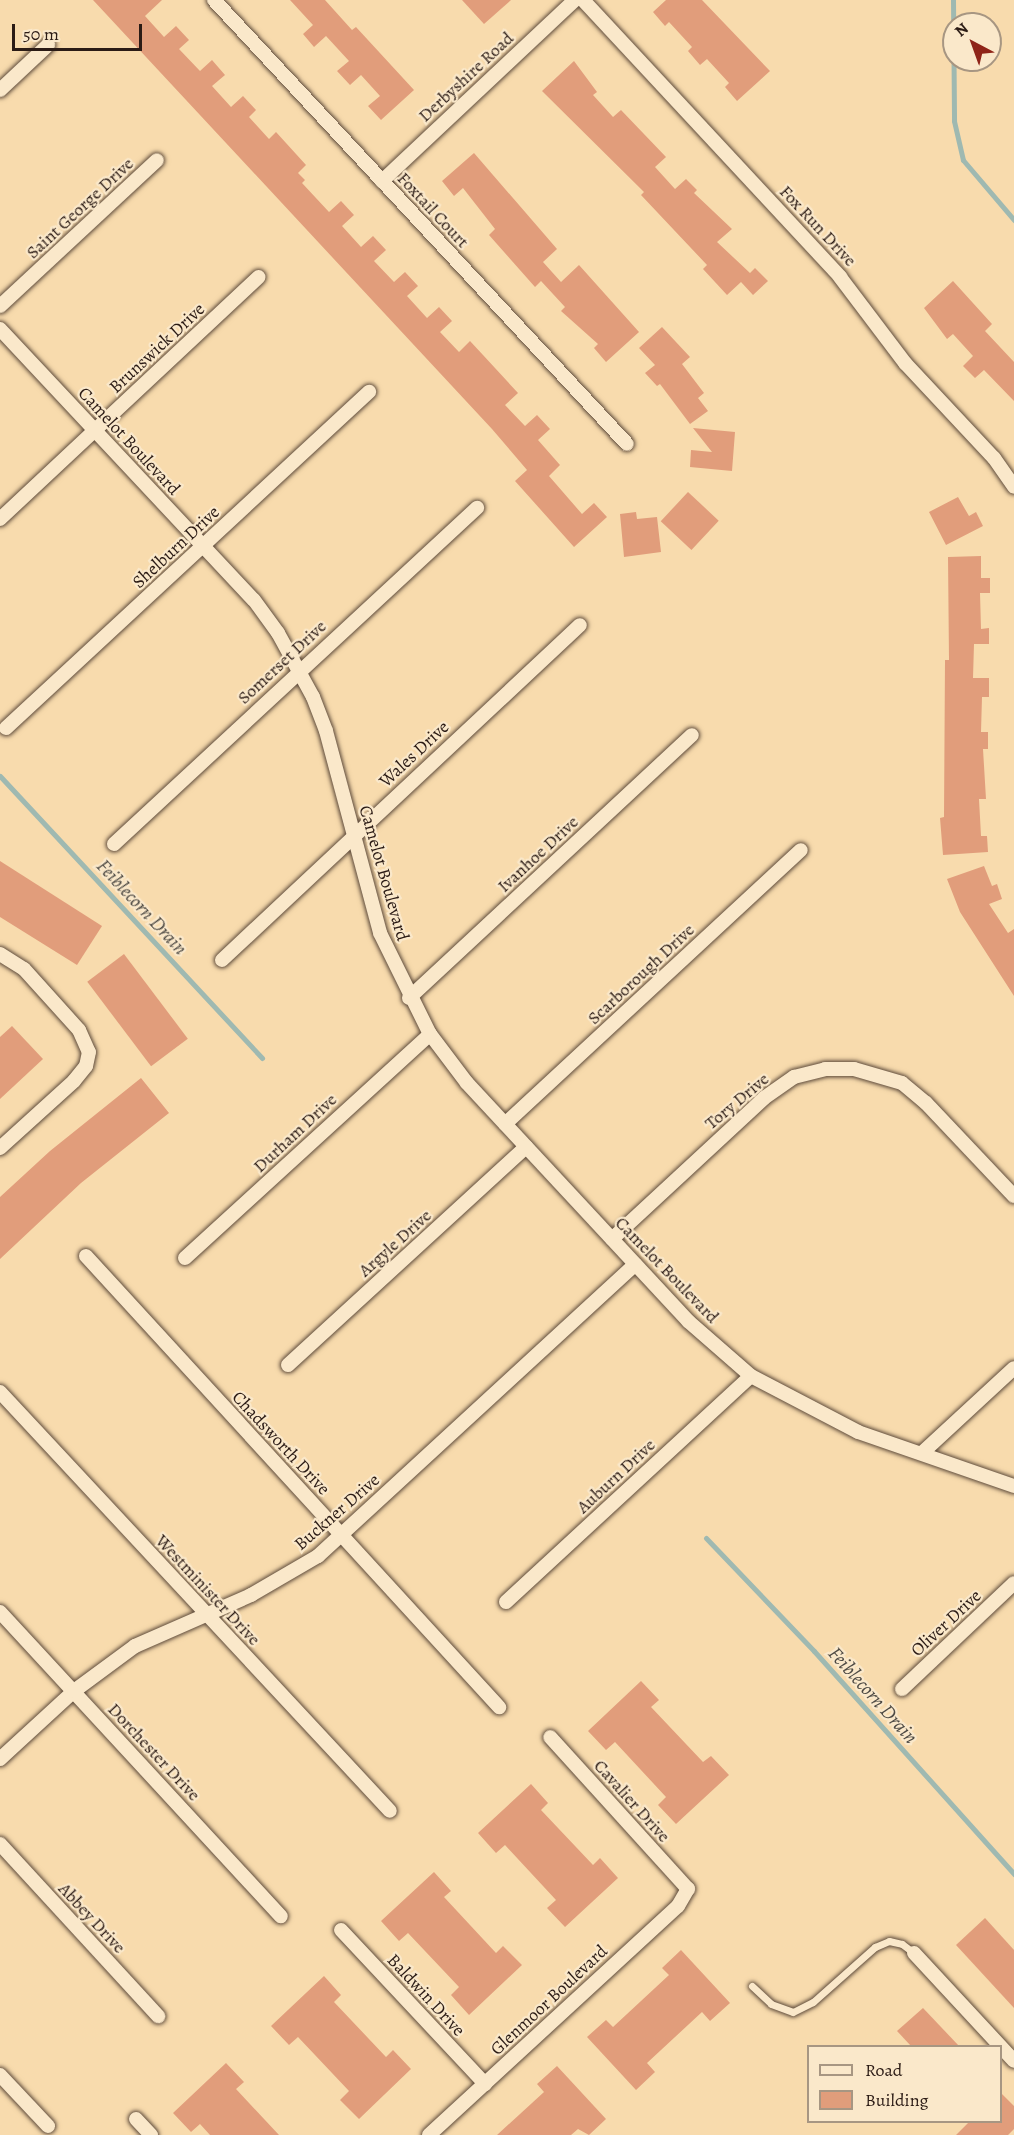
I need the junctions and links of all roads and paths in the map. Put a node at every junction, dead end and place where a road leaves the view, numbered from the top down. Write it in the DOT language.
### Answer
graph roads {
  1 [pos="214,0"];
  2 [pos="575,0"];
  3 [pos="583,0"];
  4 [pos="48,45"];
  5 [pos="0,90"];
  6 [pos="157,160"];
  7 [pos="381,181"];
  8 [pos="259,277"];
  9 [pos="0,306"];
  10 [pos="0,329"];
  11 [pos="369,392"];
  12 [pos="94,432"];
  13 [pos="627,444"];
  14 [pos="1014,487"];
  15 [pos="477,508"];
  16 [pos="0,519"];
  17 [pos="204,546"];
  18 [pos="580,625"];
  19 [pos="299,670"];
  20 [pos="6,728"];
  21 [pos="692,735"];
  22 [pos="353,835"];
  23 [pos="114,844"];
  24 [pos="801,850"];
  25 [pos="0,954"];
  26 [pos="222,960"];
  27 [pos="409,998"];
  28 [pos="430,1034"];
  29 [pos="505,1124"];
  30 [pos="526,1147"];
  31 [pos="0,1149"];
  32 [pos="1014,1196"];
  33 [pos="612,1239"];
  34 [pos="86,1256"];
  35 [pos="185,1258"];
  36 [pos="635,1264"];
  37 [pos="288,1365"];
  38 [pos="1014,1368"];
  39 [pos="751,1376"];
  40 [pos="0,1392"];
  41 [pos="922,1453"];
  42 [pos="1014,1486"];
  43 [pos="342,1535"];
  44 [pos="1014,1583"];
  45 [pos="506,1602"];
  46 [pos="0,1612"];
  47 [pos="204,1613"];
  48 [pos="902,1689"];
  49 [pos="74,1691"];
  50 [pos="499,1707"];
  51 [pos="550,1737"];
  52 [pos="0,1759"];
  53 [pos="390,1811"];
  54 [pos="0,1844"];
  55 [pos="688,1889"];
  56 [pos="281,1916"];
  57 [pos="342,1930"];
  58 [pos="914,1953"];
  59 [pos="752,1986"];
  60 [pos="158,2016"];
  61 [pos="999,2045"];
  62 [pos="1002,2048"];
  63 [pos="1014,2061"];
  64 [pos="0,2075"];
  65 [pos="485,2084"];
  66 [pos="136,2119"];
  67 [pos="48,2126"];
  68 [pos="151,2135"];
  69 [pos="429,2135"];
  1 -- 7 [label="street, Foxtail Court"];
  2 -- 7 [label="street, Derbyshire Road"];
  3 -- 14 [label="street, Fox Run Drive"];
  4 -- 5 [label="street"];
  6 -- 9 [label="street, Saint George Drive"];
  7 -- 13 [label="street, Foxtail Court"];
  8 -- 12 [label="street, Brunswick Drive"];
  10 -- 12 [label="street, Camelot Boulevard"];
  11 -- 17 [label="street, Shelburn Drive"];
  12 -- 16 [label="street, Brunswick Drive"];
  12 -- 17 [label="street, Camelot Boulevard"];
  15 -- 19 [label="street, Somerset Drive"];
  17 -- 19 [label="street, Camelot Boulevard"];
  17 -- 20 [label="street, Shelburn Drive"];
  18 -- 22 [label="street, Wales Drive"];
  19 -- 22 [label="street, Camelot Boulevard"];
  19 -- 23 [label="street, Somerset Drive"];
  21 -- 27 [label="street, Ivanhoe Drive"];
  22 -- 26 [label="street, Wales Drive"];
  22 -- 27 [label="street, Camelot Boulevard"];
  24 -- 29 [label="street, Scarborough Drive"];
  25 -- 31 [label="street"];
  27 -- 28 [label="street, Camelot Boulevard"];
  28 -- 29 [label="street, Camelot Boulevard"];
  28 -- 35 [label="street, Durham Drive"];
  29 -- 30 [label="street, Camelot Boulevard"];
  30 -- 33 [label="street, Camelot Boulevard"];
  30 -- 37 [label="street, Argyle Drive"];
  32 -- 33 [label="street, Tory Drive"];
  33 -- 36 [label="street, Camelot Boulevard"];
  34 -- 43 [label="street, Chadsworth Drive"];
  36 -- 39 [label="street, Camelot Boulevard"];
  36 -- 43 [label="street, Buckner Drive"];
  38 -- 41 [label="street"];
  39 -- 41 [label="street, Camelot Boulevard"];
  39 -- 45 [label="street, Auburn Drive"];
  40 -- 47 [label="street, Westminister Drive"];
  41 -- 42 [label="street, Camelot Boulevard"];
  43 -- 47 [label="street, Buckner Drive"];
  43 -- 50 [label="street, Chadsworth Drive"];
  44 -- 48 [label="street, Oliver Drive"];
  46 -- 49 [label="street, Dorchester Drive"];
  47 -- 49 [label="street, Buckner Drive"];
  47 -- 53 [label="street, Westminister Drive"];
  49 -- 52 [label="street, Buckner Drive"];
  49 -- 56 [label="street, Dorchester Drive"];
  51 -- 55 [label="street, Cavalier Drive"];
  54 -- 60 [label="street, Abbey Drive"];
  55 -- 65 [label="street, Glenmoor Boulevard"];
  57 -- 65 [label="street, Baldwin Drive"];
  58 -- 59 [label="lane"];
  58 -- 61 [label="street"];
  62 -- 63 [label="street"];
  64 -- 67 [label="street"];
  65 -- 69 [label="street, Glenmoor Boulevard"];
  66 -- 68 [label="street"];
}
